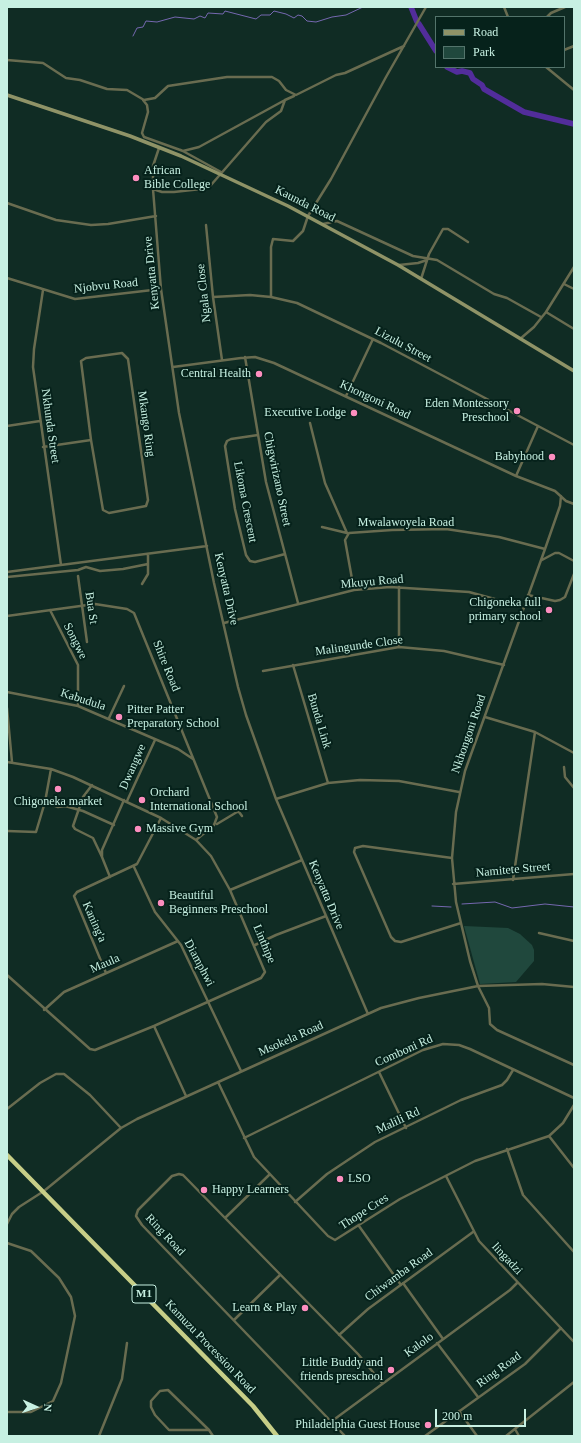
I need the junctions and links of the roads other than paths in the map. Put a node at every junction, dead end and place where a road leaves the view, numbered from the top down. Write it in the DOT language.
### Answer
graph roads {
  1 [pos="426,7"];
  2 [pos="565,7"];
  3 [pos="548,16"];
  4 [pos="404,46"];
  5 [pos="7,60"];
  6 [pos="547,68"];
  7 [pos="574,90"];
  8 [pos="7,95"];
  9 [pos="294,95"];
  10 [pos="142,100"];
  11 [pos="285,100"];
  12 [pos="159,148"];
  13 [pos="180,150"];
  14 [pos="221,173"];
  15 [pos="153,189"];
  16 [pos="7,203"];
  17 [pos="156,216"];
  18 [pos="308,216"];
  19 [pos="206,224"];
  20 [pos="323,224"];
  21 [pos="468,242"];
  22 [pos="428,260"];
  23 [pos="398,265"];
  24 [pos="574,267"];
  25 [pos="7,278"];
  26 [pos="421,279"];
  27 [pos="564,284"];
  28 [pos="161,289"];
  29 [pos="574,289"];
  30 [pos="43,290"];
  31 [pos="213,297"];
  32 [pos="271,297"];
  33 [pos="546,312"];
  34 [pos="541,317"];
  35 [pos="574,329"];
  36 [pos="372,339"];
  37 [pos="520,339"];
  38 [pos="245,357"];
  39 [pos="222,360"];
  40 [pos="173,368"];
  41 [pos="574,371"];
  42 [pos="346,396"];
  43 [pos="40,421"];
  44 [pos="310,423"];
  45 [pos="7,426"];
  46 [pos="538,426"];
  47 [pos="258,434"];
  48 [pos="91,440"];
  49 [pos="574,445"];
  50 [pos="43,446"];
  51 [pos="516,476"];
  52 [pos="560,496"];
  53 [pos="574,504"];
  54 [pos="322,527"];
  55 [pos="347,533"];
  56 [pos="206,546"];
  57 [pos="546,549"];
  58 [pos="148,554"];
  59 [pos="285,554"];
  60 [pos="541,560"];
  61 [pos="574,561"];
  62 [pos="148,564"];
  63 [pos="61,565"];
  64 [pos="7,572"];
  65 [pos="574,574"];
  66 [pos="78,576"];
  67 [pos="7,577"];
  68 [pos="142,584"];
  69 [pos="399,587"];
  70 [pos="354,590"];
  71 [pos="528,595"];
  72 [pos="298,603"];
  73 [pos="82,606"];
  74 [pos="524,607"];
  75 [pos="50,610"];
  76 [pos="7,616"];
  77 [pos="224,623"];
  78 [pos="87,642"];
  79 [pos="399,647"];
  80 [pos="293,665"];
  81 [pos="504,665"];
  82 [pos="263,671"];
  83 [pos="124,686"];
  84 [pos="7,692"];
  85 [pos="78,706"];
  86 [pos="7,708"];
  87 [pos="109,718"];
  88 [pos="485,718"];
  89 [pos="535,732"];
  90 [pos="155,740"];
  91 [pos="574,753"];
  92 [pos="193,759"];
  93 [pos="7,762"];
  94 [pos="12,762"];
  95 [pos="564,767"];
  96 [pos="51,769"];
  97 [pos="328,783"];
  98 [pos="92,785"];
  99 [pos="574,788"];
  100 [pos="459,792"];
  101 [pos="276,799"];
  102 [pos="126,801"];
  103 [pos="45,802"];
  104 [pos="78,810"];
  105 [pos="242,816"];
  106 [pos="161,818"];
  107 [pos="114,825"];
  108 [pos="214,825"];
  109 [pos="7,831"];
  110 [pos="196,840"];
  111 [pos="102,857"];
  112 [pos="452,858"];
  113 [pos="302,860"];
  114 [pos="134,867"];
  115 [pos="574,874"];
  116 [pos="110,877"];
  117 [pos="513,880"];
  118 [pos="453,884"];
  119 [pos="230,890"];
  120 [pos="326,916"];
  121 [pos="461,923"];
  122 [pos="539,933"];
  123 [pos="178,941"];
  124 [pos="574,941"];
  125 [pos="255,945"];
  126 [pos="106,973"];
  127 [pos="7,975"];
  128 [pos="478,986"];
  129 [pos="574,987"];
  130 [pos="209,1001"];
  131 [pos="44,1010"];
  132 [pos="368,1014"];
  133 [pos="154,1026"];
  134 [pos="574,1065"];
  135 [pos="514,1070"];
  136 [pos="241,1071"];
  137 [pos="379,1072"];
  138 [pos="218,1082"];
  139 [pos="186,1096"];
  140 [pos="574,1098"];
  141 [pos="574,1105"];
  142 [pos="7,1109"];
  143 [pos="121,1128"];
  144 [pos="406,1128"];
  145 [pos="549,1136"];
  146 [pos="244,1138"];
  147 [pos="506,1149"];
  148 [pos="7,1155"];
  149 [pos="574,1168"];
  150 [pos="269,1175"];
  151 [pos="446,1176"];
  152 [pos="44,1191"];
  153 [pos="295,1202"];
  154 [pos="225,1218"];
  155 [pos="7,1224"];
  156 [pos="359,1226"];
  157 [pos="473,1232"];
  158 [pos="7,1243"];
  159 [pos="574,1252"];
  160 [pos="280,1275"];
  161 [pos="517,1283"];
  162 [pos="402,1284"];
  163 [pos="234,1320"];
  164 [pos="561,1328"];
  165 [pos="339,1335"];
  166 [pos="443,1339"];
  167 [pos="574,1342"];
  168 [pos="127,1343"];
  169 [pos="437,1343"];
  170 [pos="574,1382"];
  171 [pos="382,1383"];
  172 [pos="478,1397"];
  173 [pos="459,1411"];
  174 [pos="7,1412"];
  175 [pos="332,1421"];
  176 [pos="515,1429"];
  177 [pos="209,1430"];
  178 [pos="99,1436"];
  179 [pos="213,1436"];
  180 [pos="276,1436"];
  181 [pos="345,1436"];
  182 [pos="425,1436"];
  183 [pos="477,1436"];
  184 [pos="506,1436"];
  185 [pos="519,1436"];
  1 -- 4 [label="street"];
  2 -- 3 [label="street"];
  4 -- 9 [label="street"];
  4 -- 18 [label="street"];
  5 -- 10 [label="street"];
  6 -- 7 [label="street"];
  8 -- 12 [label="main road, Kaunda Road"];
  9 -- 10 [label="street"];
  9 -- 11 [label="street"];
  10 -- 13 [label="street"];
  11 -- 13 [label="street"];
  11 -- 14 [label="street"];
  12 -- 14 [label="main road, Kaunda Road"];
  12 -- 15 [label="street, Kenyatta Drive"];
  13 -- 14 [label="street"];
  14 -- 15 [label="street"];
  14 -- 18 [label="main road, Kaunda Road"];
  15 -- 17 [label="street, Kenyatta Drive"];
  16 -- 17 [label="street"];
  17 -- 28 [label="street, Kenyatta Drive"];
  18 -- 20 [label="main road, Kaunda Road"];
  18 -- 32 [label="street"];
  19 -- 31 [label="street, Ngala Close"];
  20 -- 22 [label="street"];
  20 -- 23 [label="main road, Kaunda Road"];
  21 -- 22 [label="street"];
  22 -- 23 [label="street"];
  22 -- 26 [label="street"];
  22 -- 34 [label="street"];
  23 -- 26 [label="main road, Kaunda Road"];
  24 -- 27 [label="street"];
  25 -- 30 [label="street, Njobvu Road"];
  26 -- 37 [label="main road, Kaunda Road"];
  27 -- 29 [label="street"];
  27 -- 33 [label="street"];
  28 -- 30 [label="street, Njobvu Road"];
  28 -- 40 [label="street, Kenyatta Drive"];
  30 -- 43 [label="street, Nkhunda Street"];
  31 -- 32 [label="street, Lizulu Street"];
  31 -- 39 [label="street, Ngala Close"];
  32 -- 36 [label="street, Lizulu Street"];
  33 -- 34 [label="street"];
  33 -- 35 [label="street"];
  34 -- 37 [label="street"];
  36 -- 42 [label="street"];
  36 -- 46 [label="street, Lizulu Street"];
  37 -- 41 [label="main road, Kaunda Road"];
  38 -- 39 [label="street, Khongoni Road"];
  38 -- 42 [label="street, Khongoni Road"];
  38 -- 47 [label="street, Chigwirizano Street"];
  39 -- 40 [label="street, Khongoni Road"];
  40 -- 56 [label="street, Kenyatta Drive"];
  42 -- 51 [label="street, Khongoni Road"];
  43 -- 45 [label="street"];
  43 -- 50 [label="street, Nkhunda Street"];
  44 -- 55 [label="street"];
  46 -- 49 [label="street, Lizulu Street"];
  46 -- 51 [label="street"];
  47 -- 59 [label="street, Chigwirizano Street"];
  47 -- 59 [label="street, Likoma Crescent"];
  48 -- 48 [label="street, Mkango Ring"];
  48 -- 50 [label="street"];
  50 -- 63 [label="street, Nkhunda Street"];
  51 -- 52 [label="street, Khongoni Road"];
  52 -- 53 [label="street, Khongoni Road"];
  52 -- 57 [label="street, Nkhongoni Road"];
  54 -- 55 [label="street"];
  55 -- 57 [label="street, Mwalawoyela Road"];
  55 -- 70 [label="street, Mwalawoyela Road"];
  56 -- 58 [label="street"];
  56 -- 77 [label="street, Kenyatta Drive"];
  57 -- 60 [label="street, Nkhongoni Road"];
  58 -- 62 [label="street"];
  58 -- 63 [label="street"];
  59 -- 72 [label="street, Chigwirizano Street"];
  60 -- 61 [label="street"];
  60 -- 71 [label="street, Nkhongoni Road"];
  62 -- 67 [label="street"];
  62 -- 68 [label="street"];
  63 -- 64 [label="street"];
  65 -- 71 [label="street"];
  66 -- 73 [label="street, Bua St"];
  69 -- 70 [label="street, Mkuyu Road"];
  69 -- 74 [label="street, Mkuyu Road"];
  69 -- 79 [label="street"];
  70 -- 72 [label="street, Mkuyu Road"];
  71 -- 74 [label="street, Nkhongoni Road"];
  72 -- 77 [label="street, Mkuyu Road"];
  73 -- 75 [label="street, Shire Road"];
  73 -- 78 [label="street, Bua St"];
  73 -- 92 [label="street, Shire Road"];
  74 -- 81 [label="street, Nkhongoni Road"];
  75 -- 76 [label="street, Shire Road"];
  75 -- 85 [label="street, Songwe"];
  77 -- 101 [label="street, Kenyatta Drive"];
  79 -- 80 [label="street, Malingunde Close"];
  79 -- 81 [label="street, Malingunde Close"];
  80 -- 82 [label="street, Malingunde Close"];
  80 -- 97 [label="street, Bunda Link"];
  81 -- 88 [label="street, Nkhongoni Road"];
  83 -- 87 [label="street"];
  84 -- 85 [label="street, Kabudula"];
  85 -- 87 [label="street, Kabudula"];
  86 -- 94 [label="street"];
  87 -- 90 [label="street, Kabudula"];
  88 -- 89 [label="street"];
  88 -- 100 [label="street, Nkhongoni Road"];
  89 -- 91 [label="street"];
  89 -- 117 [label="street"];
  90 -- 92 [label="street, Kabudula"];
  90 -- 102 [label="street, Dwangwe"];
  92 -- 108 [label="street, Shire Road"];
  93 -- 94 [label="street, Linthipe"];
  94 -- 96 [label="street, Linthipe"];
  95 -- 99 [label="street"];
  96 -- 98 [label="street, Linthipe"];
  96 -- 103 [label="street"];
  97 -- 100 [label="street"];
  97 -- 101 [label="street"];
  98 -- 102 [label="street, Linthipe"];
  98 -- 104 [label="street"];
  100 -- 112 [label="street, Nkhongoni Road"];
  101 -- 113 [label="street, Kenyatta Drive"];
  102 -- 106 [label="street, Linthipe"];
  102 -- 107 [label="street, Dwangwe"];
  103 -- 104 [label="street"];
  103 -- 109 [label="street"];
  104 -- 107 [label="street"];
  104 -- 111 [label="street"];
  105 -- 108 [label="street"];
  106 -- 110 [label="street, Linthipe"];
  106 -- 114 [label="street"];
  107 -- 111 [label="street, Dwangwe"];
  108 -- 110 [label="street"];
  110 -- 119 [label="street, Linthipe"];
  111 -- 116 [label="street"];
  112 -- 118 [label="street, Nkhongoni Road"];
  112 -- 121 [label="street"];
  113 -- 119 [label="street"];
  113 -- 120 [label="street, Kenyatta Drive"];
  114 -- 116 [label="street, Kaning'a"];
  114 -- 123 [label="street, Diamphwi"];
  115 -- 117 [label="street, Namitete Street"];
  116 -- 126 [label="street, Kaning'a"];
  117 -- 118 [label="street, Namitete Street"];
  118 -- 121 [label="street, Nkhongoni Road"];
  119 -- 125 [label="street, Linthipe"];
  120 -- 125 [label="street"];
  120 -- 132 [label="street, Kenyatta Drive"];
  121 -- 128 [label="street, Nkhongoni Road"];
  122 -- 124 [label="street"];
  123 -- 126 [label="street, Maula"];
  123 -- 130 [label="street, Diamphwi"];
  125 -- 130 [label="street, Linthipe"];
  126 -- 131 [label="street, Maula"];
  127 -- 131 [label="street, Linthipe"];
  128 -- 129 [label="street, Msokela Road"];
  128 -- 132 [label="street, Msokela Road"];
  128 -- 134 [label="street, Nkhongoni Road"];
  130 -- 133 [label="street, Linthipe"];
  130 -- 136 [label="street, Diamphwi"];
  131 -- 133 [label="street, Linthipe"];
  132 -- 136 [label="street, Msokela Road"];
  133 -- 139 [label="street"];
  135 -- 137 [label="street, Comboni Rd"];
  135 -- 140 [label="street, Comboni Rd"];
  135 -- 144 [label="street, Malili Rd"];
  136 -- 138 [label="street, Msokela Road"];
  137 -- 144 [label="street"];
  137 -- 146 [label="street, Comboni Rd"];
  138 -- 139 [label="street, Msokela Road"];
  138 -- 146 [label="street, Thope Cres"];
  139 -- 143 [label="street, Msokela Road"];
  141 -- 145 [label="street, Thope Cres"];
  142 -- 143 [label="street"];
  143 -- 152 [label="street, Msokela Road"];
  144 -- 153 [label="street, Malili Rd"];
  145 -- 147 [label="street, Thope Cres"];
  145 -- 149 [label="street"];
  146 -- 150 [label="street, Thope Cres"];
  147 -- 151 [label="street, Thope Cres"];
  147 -- 159 [label="street"];
  148 -- 152 [label="highway, Kamuzu Procession Road / M1"];
  150 -- 153 [label="street, Thope Cres"];
  150 -- 154 [label="street"];
  151 -- 156 [label="street, Thope Cres"];
  151 -- 157 [label="street, lingadzi"];
  152 -- 155 [label="street, Msokela Road"];
  152 -- 180 [label="highway, Kamuzu Procession Road / M1"];
  153 -- 156 [label="street, Thope Cres"];
  154 -- 160 [label="street, Ring Road"];
  154 -- 163 [label="street, Ring Road"];
  156 -- 162 [label="street"];
  157 -- 161 [label="street, lingadzi"];
  157 -- 162 [label="street, Chiwamba Road"];
  158 -- 174 [label="street"];
  160 -- 163 [label="street"];
  160 -- 165 [label="street, Ring Road"];
  161 -- 164 [label="street, lingadzi"];
  161 -- 166 [label="street, Kalolo"];
  162 -- 165 [label="street, Chiwamba Road"];
  162 -- 166 [label="street"];
  163 -- 175 [label="street, Ring Road"];
  164 -- 167 [label="street, lingadzi"];
  164 -- 172 [label="street, Ring Road"];
  165 -- 171 [label="street, Ring Road"];
  166 -- 169 [label="street, Kalolo"];
  168 -- 178 [label="street"];
  169 -- 171 [label="street, Kalolo"];
  169 -- 172 [label="street"];
  170 -- 176 [label="street"];
  171 -- 175 [label="street, Kalolo"];
  172 -- 173 [label="street, Ring Road"];
  173 -- 182 [label="street, Ring Road"];
  173 -- 183 [label="street"];
  175 -- 181 [label="street, Ring Road"];
  176 -- 184 [label="street"];
  176 -- 185 [label="street"];
  177 -- 177 [label="street"];
  177 -- 179 [label="street"];
}
